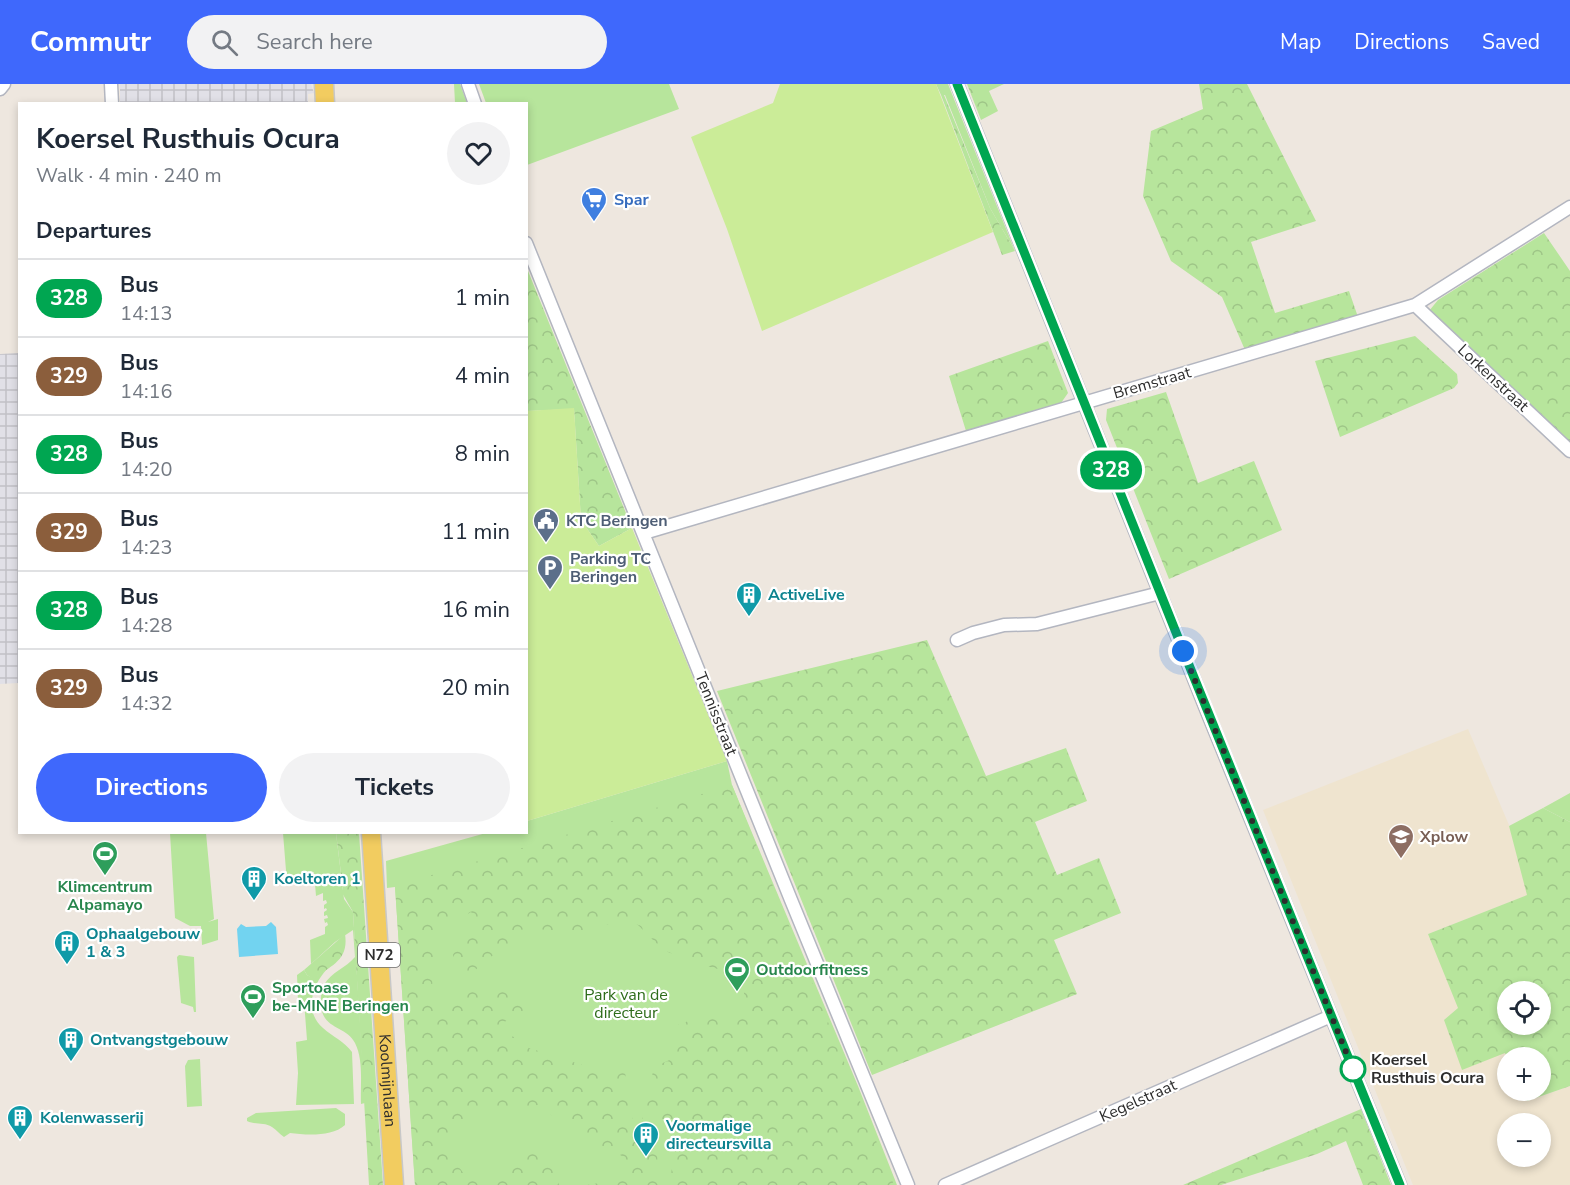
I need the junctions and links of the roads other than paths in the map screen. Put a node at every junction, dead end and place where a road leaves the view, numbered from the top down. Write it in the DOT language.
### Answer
graph roads {
  1 [pos="4,84"];
  2 [pos="111,84"];
  3 [pos="324,84"];
  4 [pos="468,84"];
  5 [pos="957,84"];
  6 [pos="0,89"];
  7 [pos="112,102"];
  8 [pos="326,102"];
  9 [pos="474,102"];
  10 [pos="1570,207"];
  11 [pos="528,248"];
  12 [pos="1415,305"];
  13 [pos="1084,404"];
  14 [pos="1570,451"];
  15 [pos="644,533"];
  16 [pos="1160,593"];
  17 [pos="957,640"];
  18 [pos="371,834"];
  19 [pos="1331,1016"];
  20 [pos="394,1185"];
  21 [pos="908,1185"];
  22 [pos="945,1185"];
  23 [pos="1400,1185"];
  1 -- 6 [label="street"];
  2 -- 7 [label="street"];
  3 -- 8 [label="main road"];
  4 -- 9 [label="street"];
  5 -- 13 [label="street"];
  10 -- 12 [label="street, Bremstraat"];
  11 -- 15 [label="street, Tennisstraat"];
  12 -- 13 [label="street, Bremstraat"];
  12 -- 14 [label="street, Lorkenstraat"];
  13 -- 15 [label="street, Bremstraat"];
  13 -- 16 [label="street"];
  15 -- 21 [label="street, Tennisstraat"];
  16 -- 17 [label="street"];
  16 -- 19 [label="street"];
  18 -- 20 [label="main road, Koolmijnlaan / N72"];
  19 -- 22 [label="street, Kegelstraat"];
  19 -- 23 [label="street"];
}
